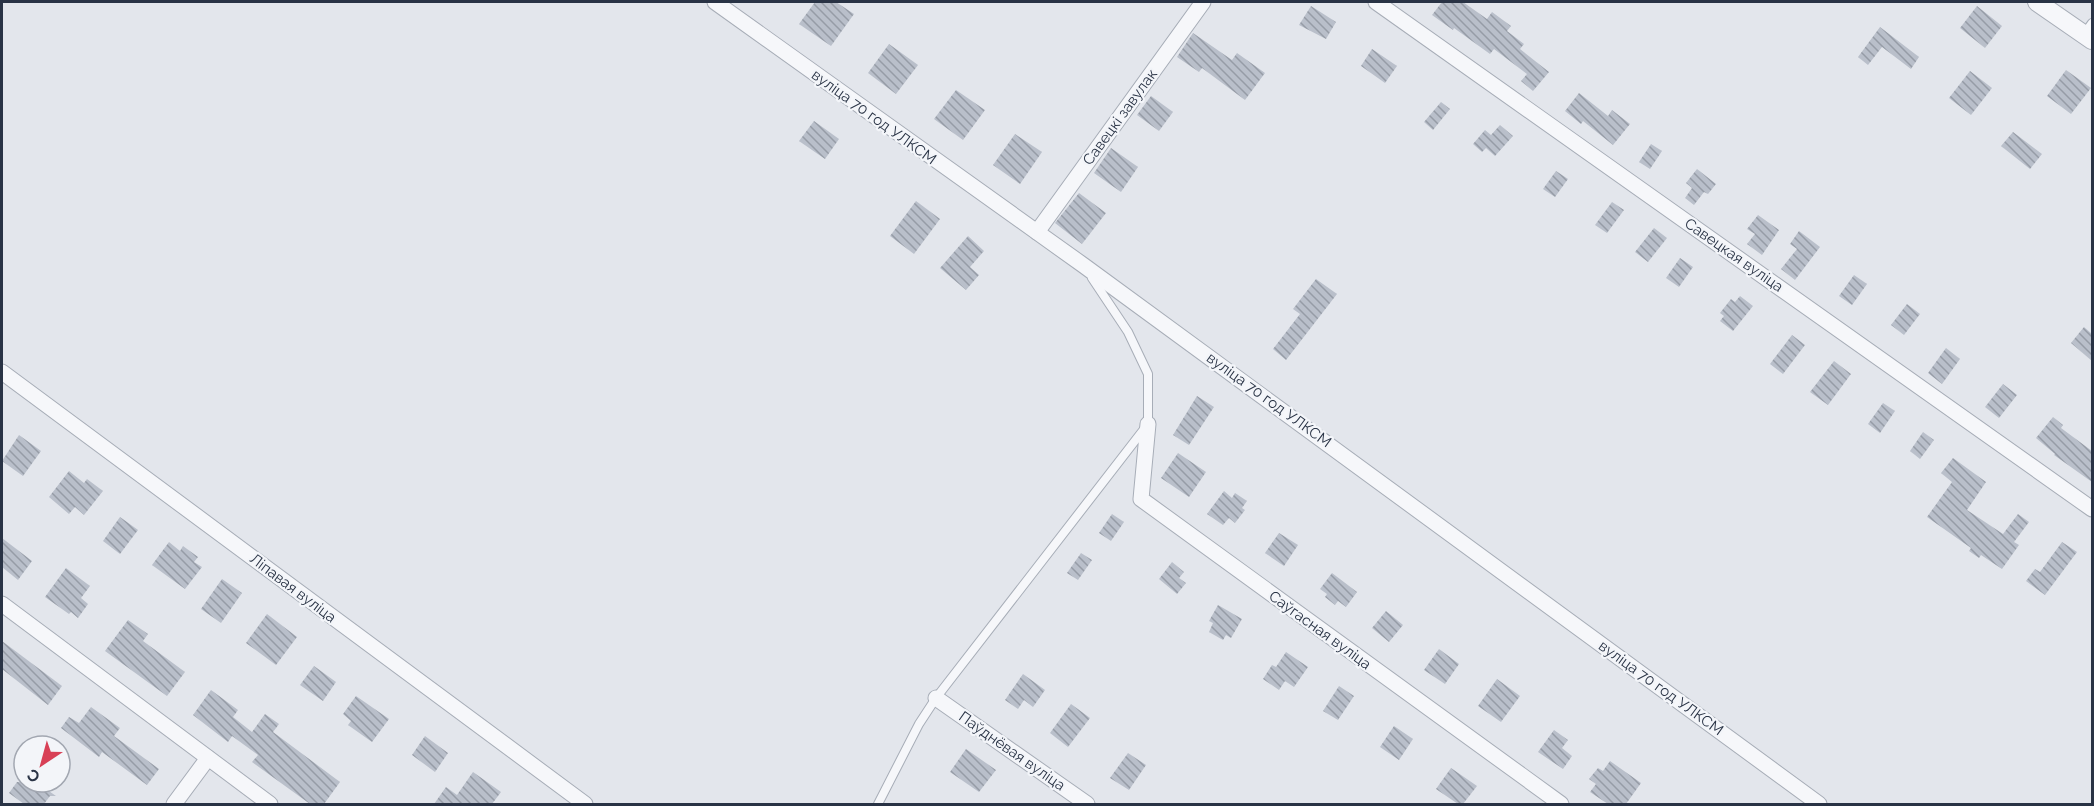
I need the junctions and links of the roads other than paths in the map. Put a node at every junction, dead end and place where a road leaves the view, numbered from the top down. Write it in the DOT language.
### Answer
graph roads {
  1 [pos="715,2"];
  2 [pos="1203,2"];
  3 [pos="1376,2"];
  4 [pos="2037,2"];
  5 [pos="2090,32"];
  6 [pos="1037,231"];
  7 [pos="1083,265"];
  8 [pos="2,372"];
  9 [pos="1148,424"];
  10 [pos="2092,509"];
  11 [pos="2,604"];
  12 [pos="936,698"];
  13 [pos="208,758"];
  14 [pos="174,804"];
  15 [pos="270,804"];
  16 [pos="585,804"];
  17 [pos="878,804"];
  18 [pos="1087,804"];
  19 [pos="1561,804"];
  20 [pos="1819,804"];
  1 -- 6 [label="street, вуліца 70 год УЛКСМ"];
  2 -- 6 [label="street, Савецкі завулак"];
  3 -- 10 [label="street, Савецкая вуліца"];
  4 -- 5 [label="street"];
  6 -- 7 [label="street, вуліца 70 год УЛКСМ"];
  7 -- 9 [label="lane"];
  7 -- 20 [label="street, вуліца 70 год УЛКСМ"];
  8 -- 16 [label="street, Ліпавая вуліца"];
  9 -- 12 [label="lane"];
  9 -- 19 [label="street, Саўгасная вуліца"];
  11 -- 13 [label="street"];
  12 -- 17 [label="lane"];
  12 -- 18 [label="street, Паўднёвая вуліца"];
  13 -- 14 [label="street"];
  13 -- 15 [label="street"];
}
